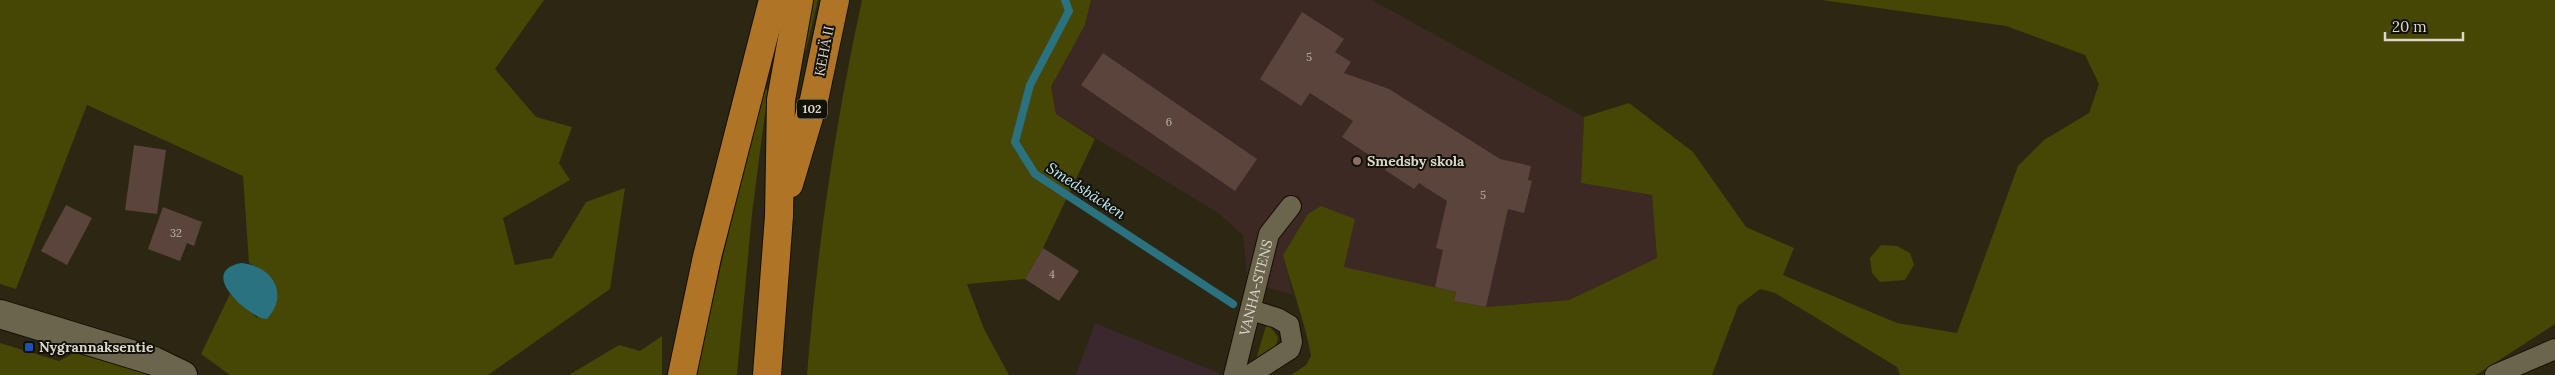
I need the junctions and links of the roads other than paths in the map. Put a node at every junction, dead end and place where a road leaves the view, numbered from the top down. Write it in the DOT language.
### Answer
graph roads {
  1 [pos="773,0"];
  2 [pos="799,0"];
  3 [pos="835,0"];
  4 [pos="1290,206"];
  5 [pos="779,216"];
  6 [pos="1251,310"];
  7 [pos="0,314"];
  8 [pos="2555,349"];
  9 [pos="183,375"];
  10 [pos="682,375"];
  11 [pos="768,375"];
  12 [pos="1234,375"];
  13 [pos="1250,375"];
  14 [pos="2495,375"];
  1 -- 10 [label="highway"];
  2 -- 5 [label="highway, KEHÄ II / 102"];
  3 -- 5 [label="highway, KEHÄ II / 102"];
  4 -- 6 [label="street, VANHA-STENS"];
  5 -- 11 [label="highway, KEHÄ II / 102"];
  6 -- 12 [label="street, VANHA-STENS"];
  6 -- 13 [label="street"];
  7 -- 9 [label="street"];
  8 -- 14 [label="street"];
}
